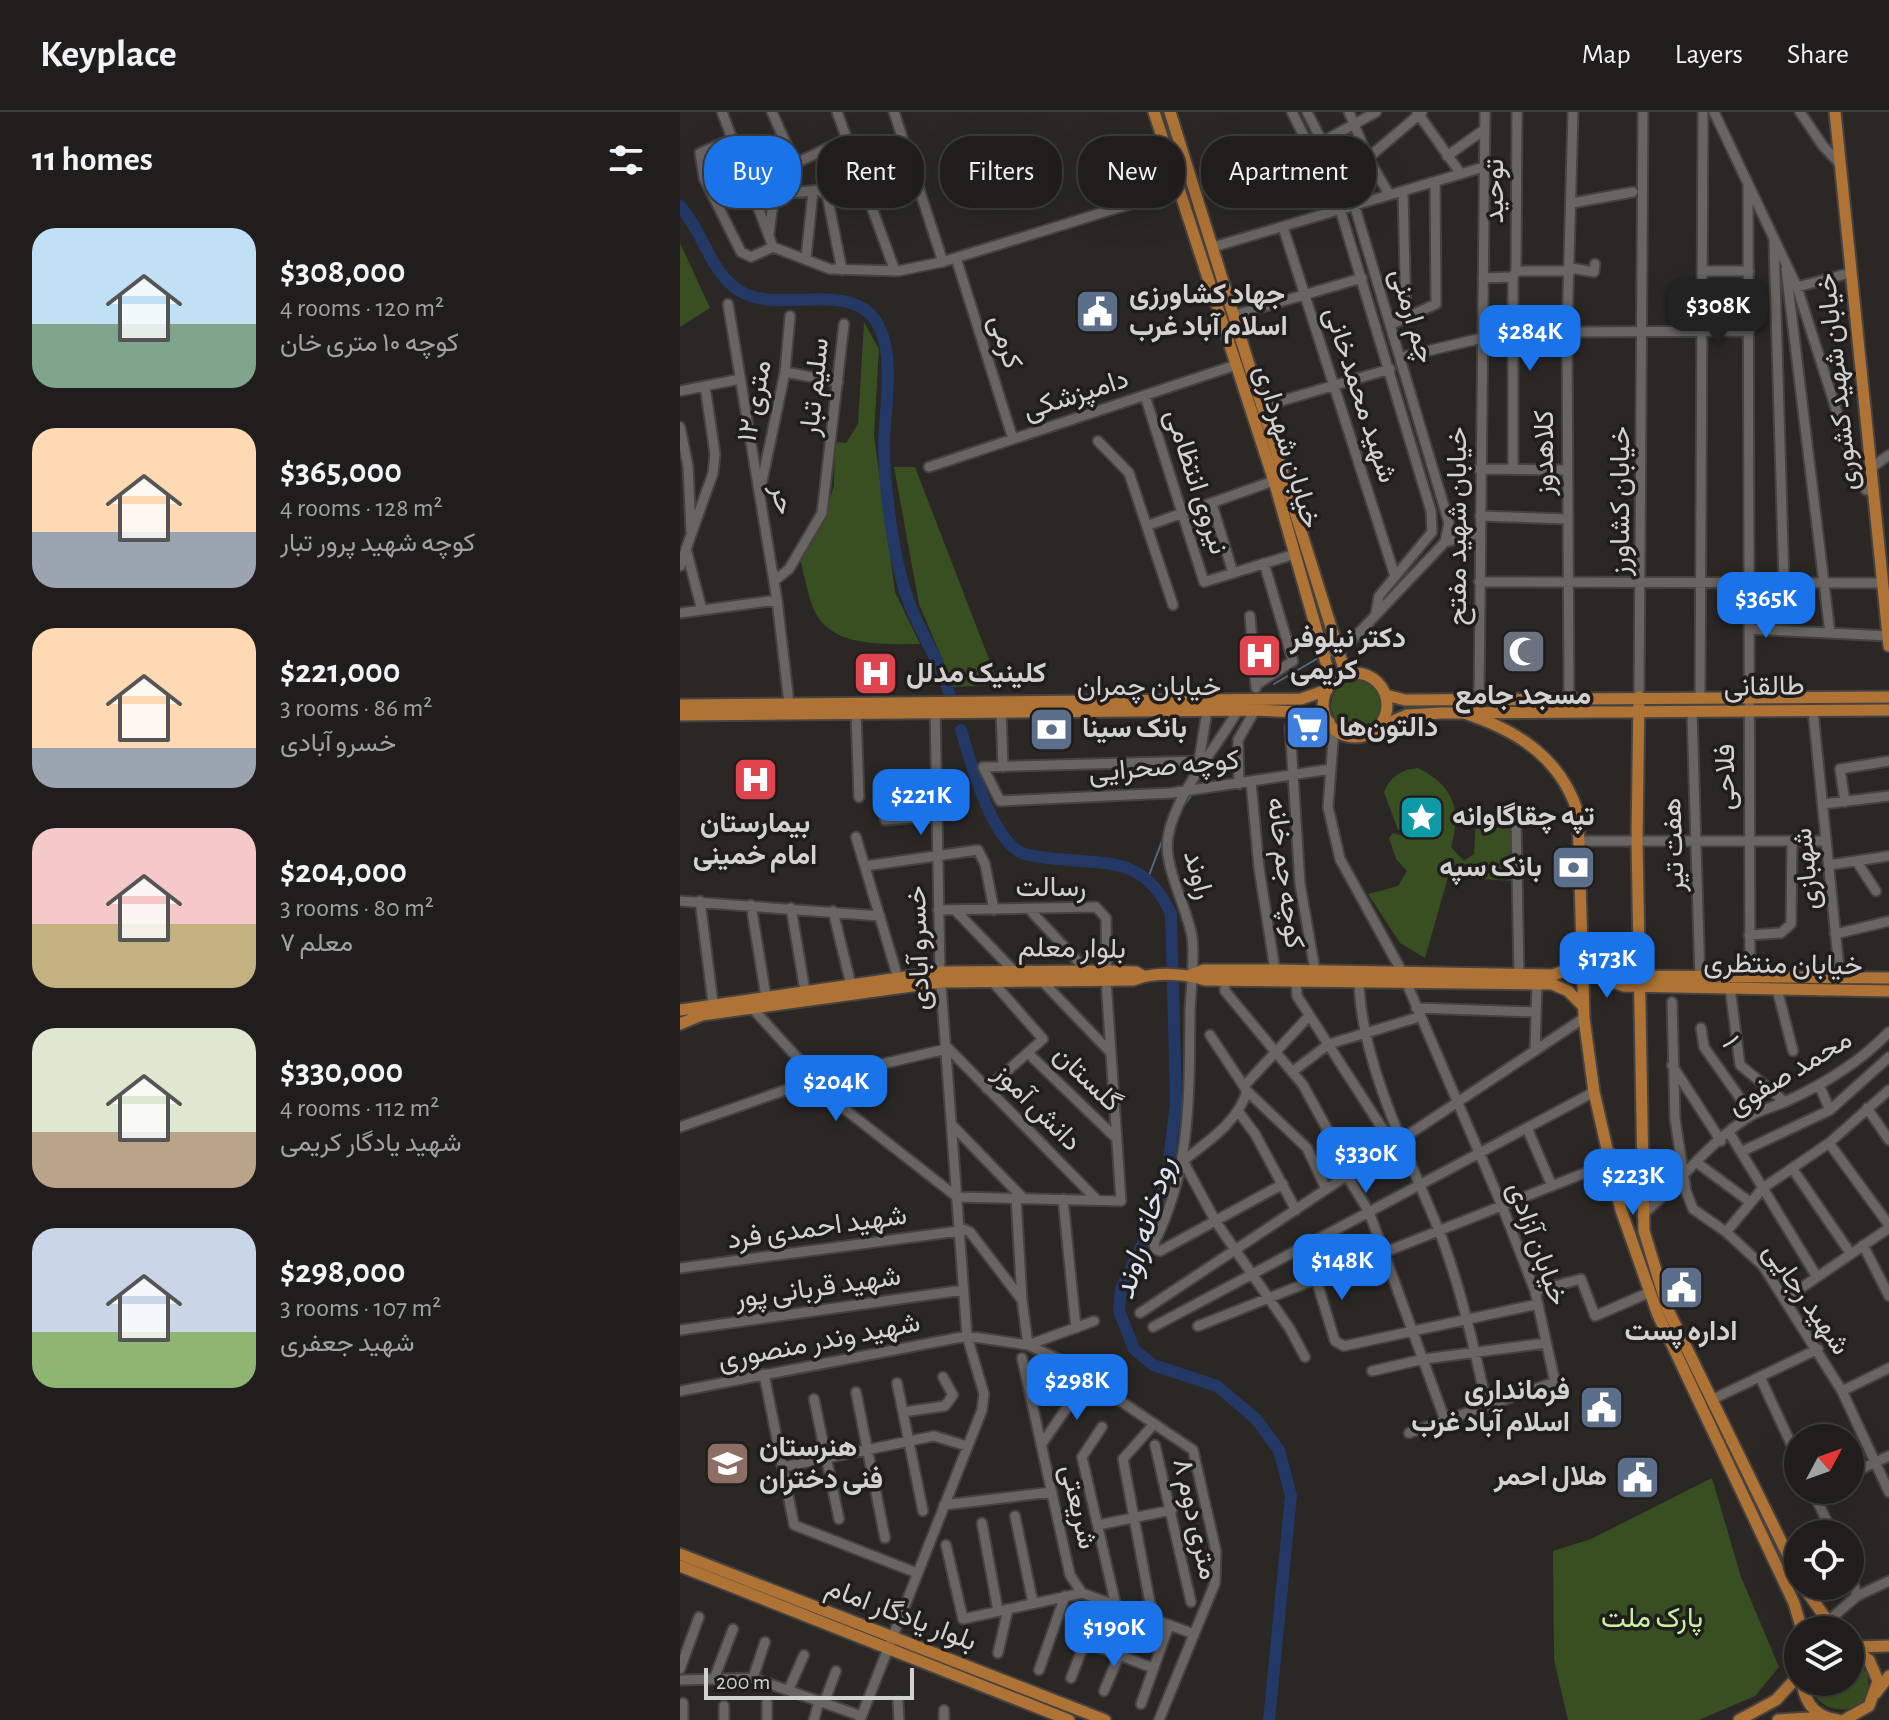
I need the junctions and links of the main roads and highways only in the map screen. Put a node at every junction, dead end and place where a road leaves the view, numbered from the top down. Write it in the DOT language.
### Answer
graph roads {
  1 [pos="1154,112"];
  2 [pos="1170,112"];
  3 [pos="1835,112"];
  4 [pos="1176,130"];
  5 [pos="1162,134"];
  6 [pos="1280,479"];
  7 [pos="1884,539"];
  8 [pos="1885,569"];
  9 [pos="1888,641"];
  10 [pos="1346,675"];
  11 [pos="1329,687"];
  12 [pos="1386,695"];
  13 [pos="1639,697"];
  14 [pos="1889,697"];
  15 [pos="1422,700"];
  16 [pos="680,705"];
  17 [pos="1256,705"];
  18 [pos="935,706"];
  19 [pos="716,710"];
  20 [pos="1639,711"];
  21 [pos="1889,711"];
  22 [pos="1464,713"];
  23 [pos="1422,714"];
  24 [pos="680,715"];
  25 [pos="1331,726"];
  26 [pos="1379,727"];
  27 [pos="1583,956"];
  28 [pos="1583,971"];
  29 [pos="1107,975"];
  30 [pos="1191,975"];
  31 [pos="1359,976"];
  32 [pos="1404,976"];
  33 [pos="940,977"];
  34 [pos="1889,978"];
  35 [pos="1640,981"];
  36 [pos="1700,982"];
  37 [pos="1889,991"];
  38 [pos="680,1010"];
  39 [pos="1584,1012"];
  40 [pos="680,1024"];
  41 [pos="1641,1187"];
  42 [pos="1617,1192"];
  43 [pos="1644,1231"];
  44 [pos="1628,1233"];
  45 [pos="1784,1548"];
  46 [pos="680,1554"];
  47 [pos="680,1566"];
  48 [pos="1798,1616"];
  49 [pos="1889,1646"];
  50 [pos="1864,1647"];
  51 [pos="1864,1657"];
  52 [pos="1889,1676"];
  53 [pos="1784,1691"];
  54 [pos="1806,1696"];
  55 [pos="1874,1697"];
  56 [pos="1835,1719"];
  57 [pos="1069,1720"];
  58 [pos="1105,1720"];
  59 [pos="1739,1720"];
  60 [pos="1778,1720"];
  61 [pos="1875,1720"];
  1 -- 5 [label="main road, خیابان شهرداری"];
  2 -- 4 [label="main road, خیابان شهرداری"];
  3 -- 7 [label="main road, خیابان شهید کشوری"];
  4 -- 5 [label="main road"];
  4 -- 6 [label="main road, خیابان شهرداری"];
  5 -- 6 [label="main road, خیابان شهرداری"];
  6 -- 10 [label="main road, خیابان شهرداری"];
  6 -- 11 [label="main road, خیابان شهرداری"];
  7 -- 8 [label="main road, خیابان شهید کشوری"];
  8 -- 9 [label="main road, خیابان شهید کشوری"];
  10 -- 11 [label="main road"];
  10 -- 12 [label="main road"];
  11 -- 17 [label="main road, خیابان چمران"];
  11 -- 25 [label="main road"];
  12 -- 15 [label="main road, طالقانی"];
  12 -- 26 [label="main road"];
  13 -- 14 [label="main road, طالقانی"];
  13 -- 15 [label="main road, طالقانی"];
  13 -- 20 [label="main road"];
  15 -- 23 [label="main road"];
  16 -- 19 [label="main road, خیابان چمران"];
  17 -- 18 [label="main road, خیابان چمران"];
  17 -- 18 [label="main road, خیابان چمران"];
  17 -- 25 [label="main road, خیابان چمران"];
  18 -- 19 [label="main road, خیابان چمران"];
  18 -- 19 [label="main road, خیابان چمران"];
  19 -- 24 [label="main road, خیابان چمران"];
  20 -- 21 [label="main road, طالقانی"];
  20 -- 22 [label="main road, طالقانی"];
  20 -- 35 [label="main road"];
  22 -- 23 [label="main road"];
  22 -- 27 [label="main road"];
  23 -- 26 [label="main road"];
  25 -- 26 [label="main road"];
  27 -- 28 [label="main road"];
  27 -- 32 [label="main road"];
  28 -- 35 [label="main road, خیابان منتظری"];
  28 -- 39 [label="main road"];
  29 -- 30 [label="main road, بلوار معلم"];
  29 -- 33 [label="main road, بلوار معلم"];
  29 -- 33 [label="main road, بلوار معلم"];
  30 -- 31 [label="main road"];
  30 -- 31 [label="main road"];
  31 -- 32 [label="main road"];
  32 -- 39 [label="main road"];
  33 -- 38 [label="main road, بلوار معلم"];
  33 -- 40 [label="main road, بلوار معلم"];
  34 -- 36 [label="main road, خیابان منتظری"];
  35 -- 36 [label="main road, خیابان منتظری"];
  35 -- 41 [label="main road"];
  36 -- 37 [label="main road, خیابان منتظری"];
  39 -- 42 [label="main road"];
  41 -- 42 [label="main road"];
  41 -- 43 [label="main road"];
  42 -- 44 [label="main road"];
  43 -- 44 [label="main road"];
  43 -- 45 [label="main road"];
  44 -- 48 [label="main road"];
  46 -- 58 [label="main road, بلوار یادگار امام"];
  47 -- 57 [label="main road, بلوار یادگار امام"];
  49 -- 50 [label="main road"];
  51 -- 55 [label="main road"];
  52 -- 55 [label="main road"];
  53 -- 59 [label="main road"];
  54 -- 56 [label="main road"];
  55 -- 56 [label="main road"];
  55 -- 61 [label="main road"];
  56 -- 60 [label="main road"];
}
